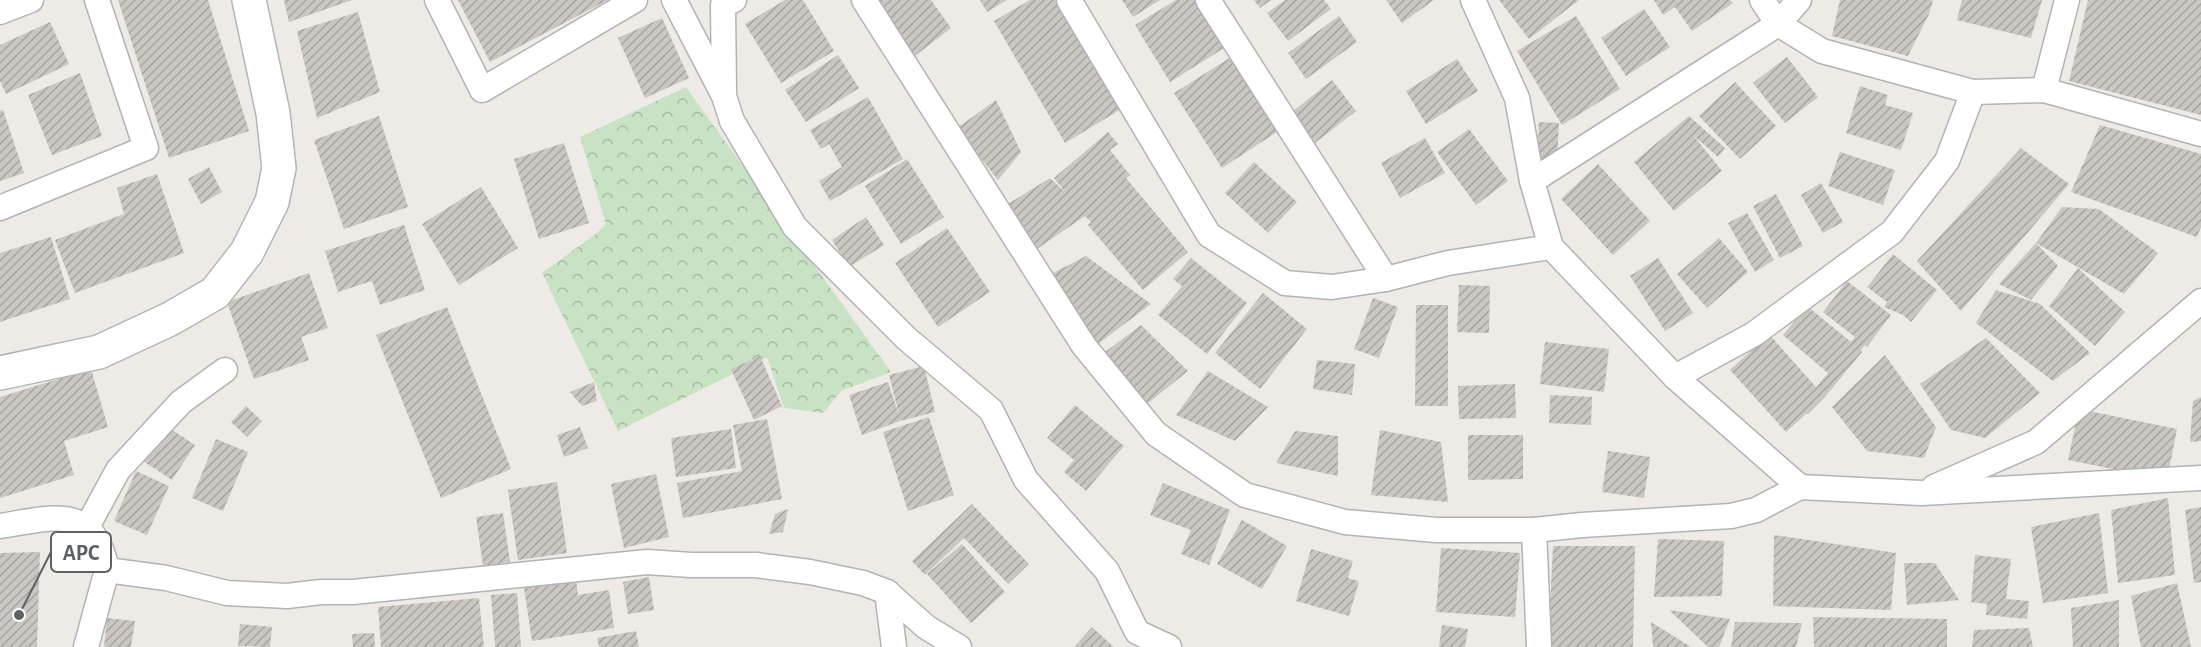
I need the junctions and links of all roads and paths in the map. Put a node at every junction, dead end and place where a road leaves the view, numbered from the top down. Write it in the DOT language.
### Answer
graph roads {
  1 [pos="31,0"];
  2 [pos="97,0"];
  3 [pos="249,0"];
  4 [pos="437,0"];
  5 [pos="635,0"];
  6 [pos="674,0"];
  7 [pos="734,0"];
  8 [pos="864,0"];
  9 [pos="1070,0"];
  10 [pos="1208,0"];
  11 [pos="1473,0"];
  12 [pos="1762,0"];
  13 [pos="1799,0"];
  14 [pos="2067,0"];
  15 [pos="0,12"];
  16 [pos="1778,24"];
  17 [pos="2044,90"];
  18 [pos="1973,92"];
  19 [pos="724,96"];
  20 [pos="2201,134"];
  21 [pos="1532,181"];
  22 [pos="0,208"];
  23 [pos="1551,247"];
  24 [pos="1386,279"];
  25 [pos="2201,301"];
  26 [pos="225,370"];
  27 [pos="0,373"];
  28 [pos="1676,377"];
  29 [pos="2201,478"];
  30 [pos="1800,487"];
  31 [pos="1921,493"];
  32 [pos="0,526"];
  33 [pos="87,527"];
  34 [pos="1534,531"];
  35 [pos="107,570"];
  36 [pos="887,592"];
  37 [pos="86,647"];
  38 [pos="894,647"];
  39 [pos="959,647"];
  40 [pos="1168,647"];
  41 [pos="1539,647"];
  1 -- 15 [label="street"];
  2 -- 22 [label="street"];
  3 -- 27 [label="main road"];
  4 -- 5 [label="street"];
  6 -- 19 [label="street"];
  7 -- 19 [label="street"];
  8 -- 34 [label="street"];
  9 -- 24 [label="street"];
  10 -- 24 [label="street"];
  11 -- 21 [label="street"];
  12 -- 16 [label="street"];
  13 -- 16 [label="street"];
  14 -- 17 [label="street"];
  16 -- 18 [label="street"];
  16 -- 21 [label="street"];
  17 -- 18 [label="street"];
  17 -- 20 [label="street"];
  18 -- 28 [label="street"];
  19 -- 40 [label="street"];
  21 -- 23 [label="street"];
  23 -- 24 [label="street"];
  23 -- 28 [label="street"];
  25 -- 31 [label="street"];
  26 -- 33 [label="street"];
  28 -- 30 [label="street"];
  29 -- 31 [label="street"];
  30 -- 31 [label="street"];
  30 -- 34 [label="street"];
  32 -- 33 [label="street"];
  33 -- 35 [label="street"];
  34 -- 41 [label="street"];
  35 -- 36 [label="street"];
  35 -- 37 [label="street"];
  36 -- 38 [label="street"];
  36 -- 39 [label="street"];
}
